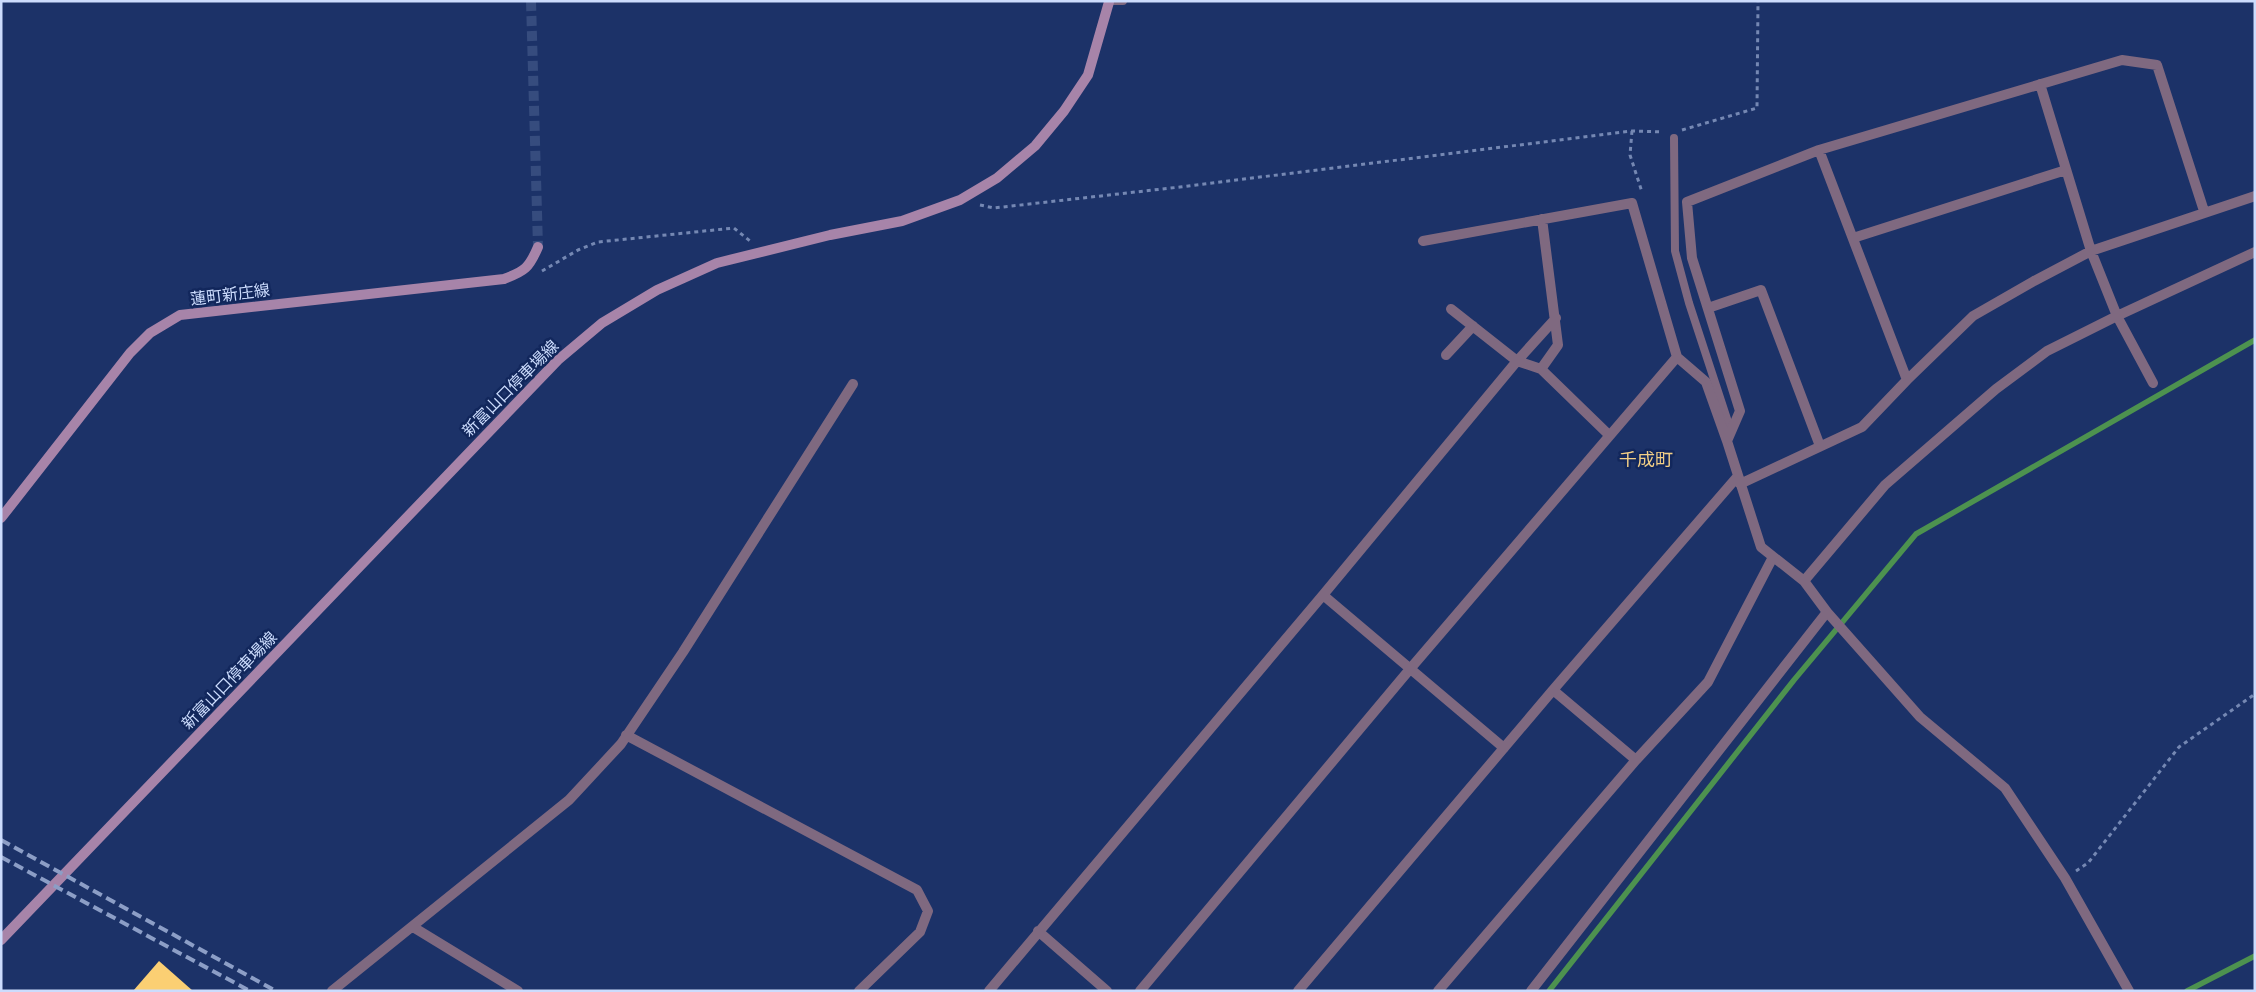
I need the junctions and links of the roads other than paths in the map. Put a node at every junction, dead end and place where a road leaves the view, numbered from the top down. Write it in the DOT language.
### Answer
graph roads {
  1 [pos="1123,1"];
  2 [pos="1109,2"];
  3 [pos="2040,84"];
  4 [pos="1674,138"];
  5 [pos="1820,150"];
  6 [pos="2066,170"];
  7 [pos="2255,196"];
  8 [pos="2204,211"];
  9 [pos="1542,219"];
  10 [pos="1853,238"];
  11 [pos="1423,240"];
  12 [pos="538,247"];
  13 [pos="2091,251"];
  14 [pos="2255,252"];
  15 [pos="1708,308"];
  16 [pos="1451,309"];
  17 [pos="2117,316"];
  18 [pos="1556,318"];
  19 [pos="1473,326"];
  20 [pos="1446,355"];
  21 [pos="1676,357"];
  22 [pos="1517,361"];
  23 [pos="1541,369"];
  24 [pos="1906,380"];
  25 [pos="2152,383"];
  26 [pos="853,384"];
  27 [pos="1609,436"];
  28 [pos="1729,436"];
  29 [pos="1820,446"];
  30 [pos="1739,480"];
  31 [pos="1,518"];
  32 [pos="1773,557"];
  33 [pos="1804,581"];
  34 [pos="1323,595"];
  35 [pos="1827,612"];
  36 [pos="1410,669"];
  37 [pos="1553,690"];
  38 [pos="626,735"];
  39 [pos="1504,748"];
  40 [pos="1636,760"];
  41 [pos="413,927"];
  42 [pos="1038,931"];
  43 [pos="1,940"];
  44 [pos="332,991"];
  45 [pos="518,991"];
  46 [pos="859,991"];
  47 [pos="989,991"];
  48 [pos="1107,991"];
  49 [pos="1140,991"];
  50 [pos="1298,991"];
  51 [pos="1438,991"];
  52 [pos="1531,991"];
  53 [pos="2129,991"];
  1 -- 2 [label="lane"];
  2 -- 43 [label="main road, 新富山口停車場線"];
  3 -- 5 [label="street"];
  3 -- 6 [label="street"];
  3 -- 8 [label="street"];
  4 -- 28 [label="lane"];
  5 -- 10 [label="street"];
  5 -- 15 [label="street"];
  6 -- 10 [label="street"];
  6 -- 13 [label="street"];
  7 -- 8 [label="street"];
  8 -- 13 [label="street"];
  9 -- 11 [label="street"];
  9 -- 18 [label="street"];
  9 -- 21 [label="street"];
  10 -- 24 [label="street"];
  12 -- 31 [label="main road, 蓮町新庄線"];
  13 -- 17 [label="street"];
  13 -- 24 [label="street"];
  14 -- 17 [label="street"];
  15 -- 28 [label="street"];
  15 -- 29 [label="street"];
  16 -- 19 [label="street"];
  17 -- 25 [label="street"];
  17 -- 33 [label="street"];
  18 -- 22 [label="street"];
  18 -- 23 [label="street"];
  19 -- 20 [label="street"];
  19 -- 22 [label="street"];
  21 -- 27 [label="street"];
  21 -- 28 [label="street"];
  22 -- 23 [label="street"];
  22 -- 34 [label="street"];
  23 -- 27 [label="street"];
  24 -- 29 [label="street"];
  26 -- 38 [label="street"];
  27 -- 36 [label="street"];
  28 -- 30 [label="street"];
  29 -- 30 [label="street"];
  30 -- 32 [label="street"];
  30 -- 37 [label="street"];
  32 -- 33 [label="street"];
  32 -- 40 [label="street"];
  33 -- 35 [label="street"];
  34 -- 36 [label="street"];
  34 -- 42 [label="street"];
  35 -- 52 [label="street"];
  35 -- 53 [label="street"];
  36 -- 39 [label="street"];
  36 -- 49 [label="street"];
  37 -- 39 [label="street"];
  37 -- 40 [label="street"];
  38 -- 41 [label="street"];
  38 -- 46 [label="street"];
  39 -- 50 [label="street"];
  40 -- 51 [label="street"];
  41 -- 44 [label="street"];
  41 -- 45 [label="street"];
  42 -- 47 [label="street"];
  42 -- 48 [label="street"];
}
